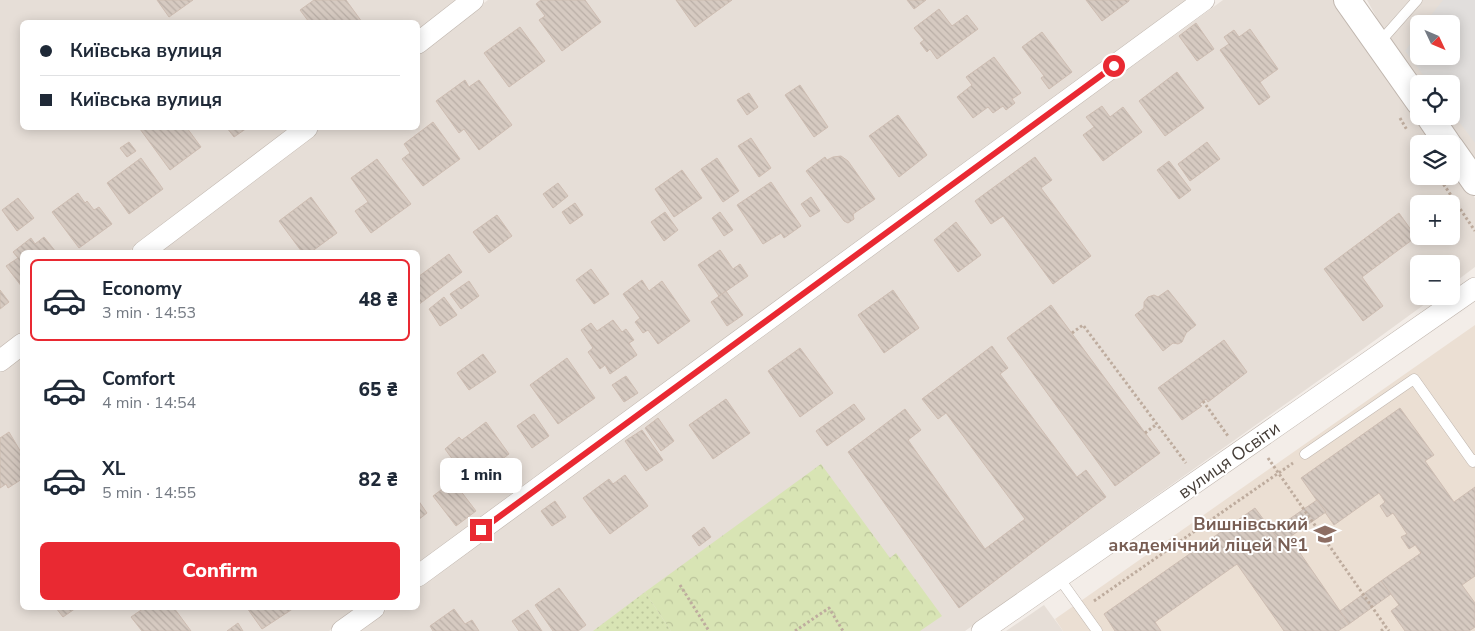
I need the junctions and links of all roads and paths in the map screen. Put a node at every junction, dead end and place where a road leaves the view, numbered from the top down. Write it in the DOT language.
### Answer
graph roads {
  1 [pos="473,0"];
  2 [pos="1204,0"];
  3 [pos="1347,0"];
  4 [pos="1417,0"];
  5 [pos="420,41"];
  6 [pos="1378,44"];
  7 [pos="1410,89"];
  8 [pos="304,130"];
  9 [pos="1460,161"];
  10 [pos="1475,182"];
  11 [pos="1444,185"];
  12 [pos="1475,232"];
  13 [pos="145,250"];
  14 [pos="1475,288"];
  15 [pos="1072,333"];
  16 [pos="20,346"];
  17 [pos="0,361"];
  18 [pos="1203,401"];
  19 [pos="1157,424"];
  20 [pos="1145,433"];
  21 [pos="1228,437"];
  22 [pos="1305,454"];
  23 [pos="1268,458"];
  24 [pos="1475,460"];
  25 [pos="1188,466"];
  26 [pos="1278,473"];
  27 [pos="420,575"];
  28 [pos="1059,578"];
  29 [pos="680,585"];
  30 [pos="371,610"];
  31 [pos="1082,610"];
  32 [pos="1387,629"];
  33 [pos="342,631"];
  34 [pos="709,631"];
  35 [pos="795,631"];
  36 [pos="843,631"];
  37 [pos="982,631"];
  38 [pos="1097,631"];
  39 [pos="1381,631"];
  1 -- 5 [label="street"];
  2 -- 27 [label="street"];
  3 -- 6 [label="street"];
  4 -- 6 [label="lane"];
  6 -- 7 [label="street"];
  8 -- 13 [label="street"];
  9 -- 10 [label="street"];
  11 -- 12 [label="path"];
  14 -- 28 [label="street, вулиця Освіти"];
  15 -- 19 [label="path"];
  16 -- 17 [label="street"];
  18 -- 21 [label="path"];
  19 -- 20 [label="path"];
  19 -- 25 [label="path"];
  22 -- 24 [label="lane"];
  22 -- 26 [label="path"];
  23 -- 26 [label="path"];
  26 -- 31 [label="path"];
  26 -- 32 [label="path"];
  28 -- 31 [label="lane"];
  28 -- 37 [label="street, вулиця Освіти"];
  29 -- 34 [label="path"];
  30 -- 33 [label="street"];
  31 -- 38 [label="lane"];
  32 -- 39 [label="path"];
  35 -- 36 [label="path"];
}
